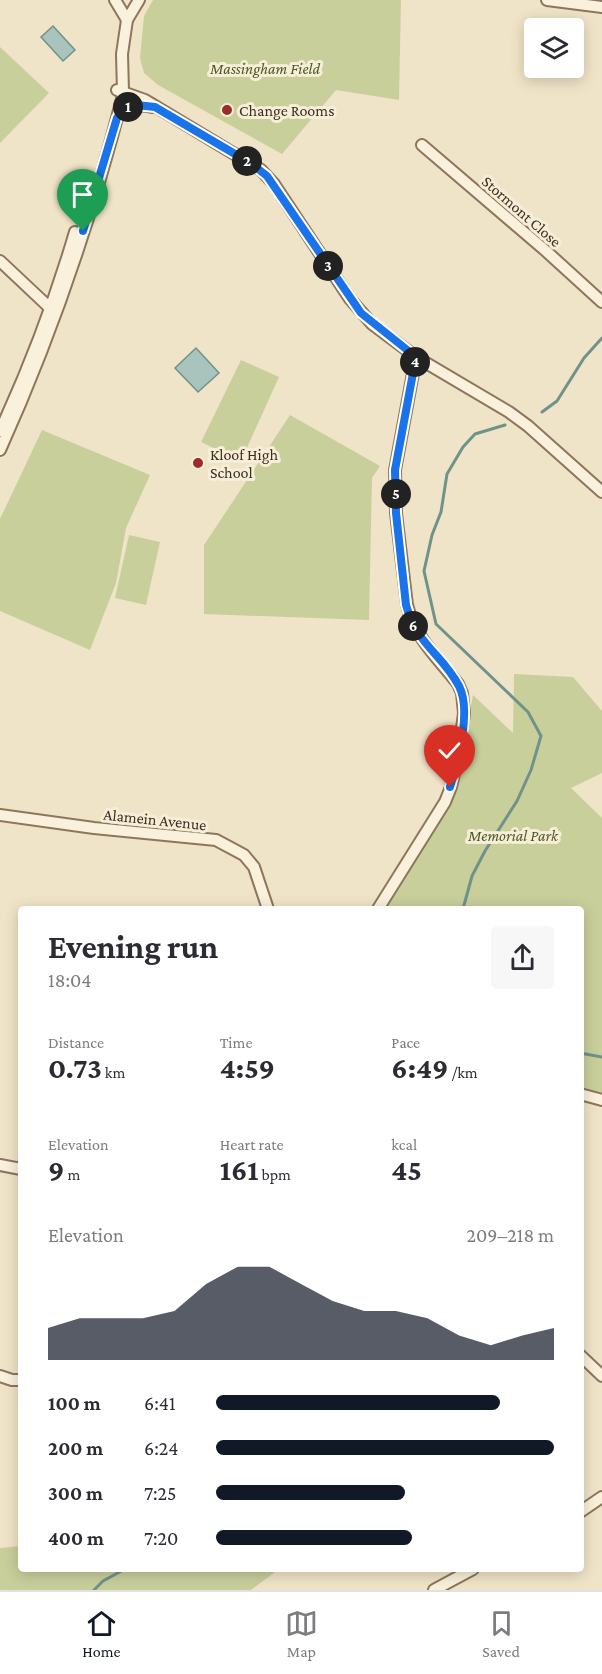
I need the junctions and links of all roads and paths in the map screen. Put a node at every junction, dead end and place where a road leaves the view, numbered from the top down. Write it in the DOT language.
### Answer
graph roads {
  1 [pos="115,0"];
  2 [pos="139,0"];
  3 [pos="547,0"];
  4 [pos="602,7"];
  5 [pos="127,20"];
  6 [pos="120,91"];
  7 [pos="155,107"];
  8 [pos="117,118"];
  9 [pos="422,145"];
  10 [pos="0,261"];
  11 [pos="30,290"];
  12 [pos="55,296"];
  13 [pos="602,302"];
  14 [pos="50,308"];
  15 [pos="416,357"];
  16 [pos="0,431"];
  17 [pos="0,450"];
  18 [pos="602,492"];
  19 [pos="0,815"];
  20 [pos="267,906"];
  21 [pos="380,906"];
  22 [pos="584,1095"];
  23 [pos="602,1100"];
  24 [pos="0,1165"];
  25 [pos="18,1169"];
  26 [pos="584,1359"];
  27 [pos="0,1376"];
  28 [pos="602,1376"];
  29 [pos="18,1380"];
  30 [pos="602,1497"];
  31 [pos="584,1509"];
  32 [pos="467,1572"];
  33 [pos="434,1590"];
  1 -- 5 [label="street"];
  2 -- 5 [label="street"];
  3 -- 4 [label="street"];
  5 -- 6 [label="street"];
  6 -- 7 [label="street"];
  6 -- 8 [label="street"];
  6 -- 12 [label="street"];
  7 -- 8 [label="street"];
  7 -- 15 [label="street"];
  8 -- 17 [label="street"];
  9 -- 13 [label="street, Stormont Close"];
  10 -- 11 [label="street"];
  11 -- 12 [label="street"];
  11 -- 14 [label="street"];
  12 -- 14 [label="street"];
  14 -- 16 [label="street"];
  15 -- 18 [label="street"];
  15 -- 21 [label="street"];
  19 -- 20 [label="street, Alamein Avenue"];
  22 -- 23 [label="street"];
  24 -- 25 [label="street"];
  26 -- 28 [label="street"];
  27 -- 29 [label="street"];
  30 -- 31 [label="street"];
  32 -- 33 [label="street"];
}
